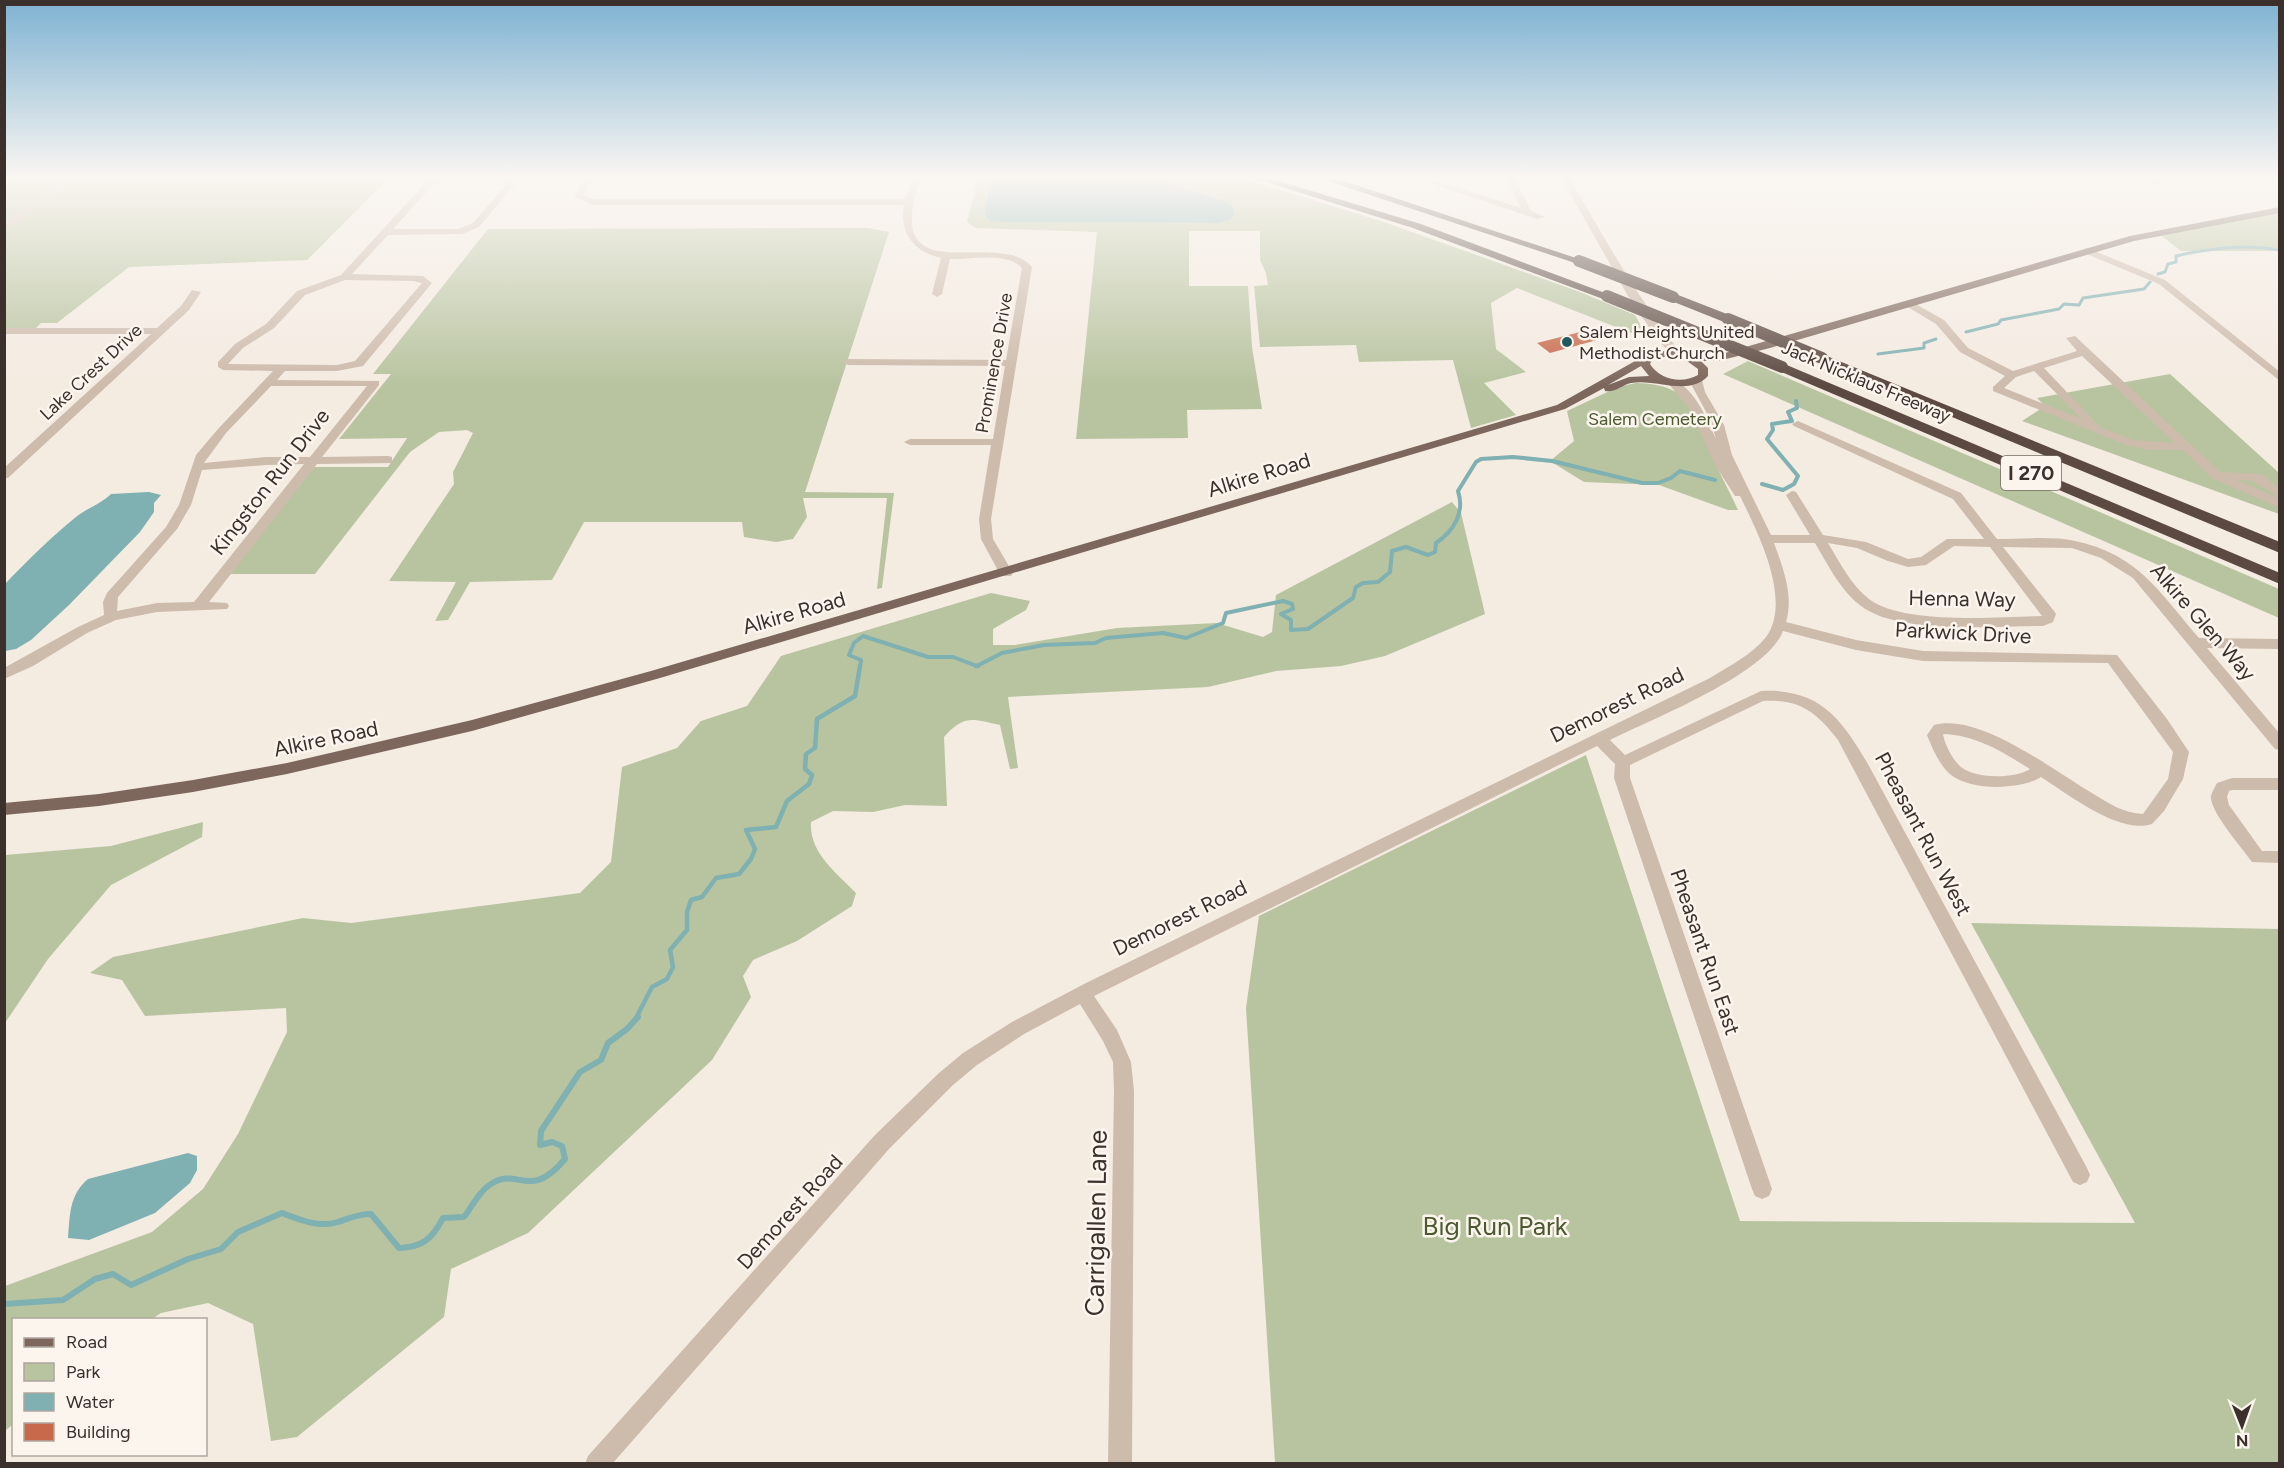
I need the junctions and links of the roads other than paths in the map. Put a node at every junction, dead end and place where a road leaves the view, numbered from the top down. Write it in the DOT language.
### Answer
graph roads {
  1 [pos="372,248"];
  2 [pos="920,248"];
  3 [pos="1475,248"];
  4 [pos="1539,248"];
  5 [pos="1606,248"];
  6 [pos="2100,248"];
  7 [pos="2092,250"];
  8 [pos="946,256"];
  9 [pos="344,277"];
  10 [pos="196,292"];
  11 [pos="937,294"];
  12 [pos="1634,296"];
  13 [pos="1910,304"];
  14 [pos="9,331"];
  15 [pos="159,332"];
  16 [pos="4,339"];
  17 [pos="2071,339"];
  18 [pos="1766,346"];
  19 [pos="2084,351"];
  20 [pos="1686,357"];
  21 [pos="1649,358"];
  22 [pos="848,362"];
  23 [pos="1012,363"];
  24 [pos="2035,366"];
  25 [pos="282,369"];
  26 [pos="2012,375"];
  27 [pos="1700,378"];
  28 [pos="2280,378"];
  29 [pos="1667,380"];
  30 [pos="268,383"];
  31 [pos="1581,399"];
  32 [pos="1798,424"];
  33 [pos="2099,431"];
  34 [pos="910,441"];
  35 [pos="998,442"];
  36 [pos="2185,447"];
  37 [pos="314,460"];
  38 [pos="388,460"];
  39 [pos="196,467"];
  40 [pos="4,475"];
  41 [pos="2216,476"];
  42 [pos="2280,494"];
  43 [pos="1792,495"];
  44 [pos="1746,501"];
  45 [pos="2280,504"];
  46 [pos="1765,538"];
  47 [pos="1819,539"];
  48 [pos="1993,542"];
  49 [pos="2280,548"];
  50 [pos="1006,573"];
  51 [pos="2280,579"];
  52 [pos="198,606"];
  53 [pos="222,606"];
  54 [pos="111,618"];
  55 [pos="1779,624"];
  56 [pos="2195,643"];
  57 [pos="2280,644"];
  58 [pos="4,674"];
  59 [pos="1598,738"];
  60 [pos="2280,745"];
  61 [pos="1623,762"];
  62 [pos="2041,769"];
  63 [pos="2280,784"];
  64 [pos="4,809"];
  65 [pos="2280,857"];
  66 [pos="1083,993"];
  67 [pos="2080,1175"];
  68 [pos="1762,1189"];
  69 [pos="596,1464"];
  70 [pos="1120,1464"];
  1 -- 9 [label="street"];
  2 -- 8 [label="street, Prominence Drive"];
  3 -- 51 [label="highway, Jack Nicklaus Freeway / I 270, bridge"];
  4 -- 49 [label="highway, Jack Nicklaus Freeway / I 270, bridge"];
  5 -- 12 [label="street"];
  6 -- 7 [label="main road"];
  7 -- 13 [label="main road"];
  7 -- 28 [label="street"];
  8 -- 11 [label="street"];
  8 -- 23 [label="street, Prominence Drive"];
  9 -- 25 [label="street"];
  9 -- 25 [label="street"];
  10 -- 15 [label="street, Lake Crest Drive"];
  12 -- 20 [label="street"];
  12 -- 21 [label="street"];
  13 -- 18 [label="main road"];
  13 -- 26 [label="street"];
  14 -- 15 [label="street"];
  14 -- 16 [label="street"];
  15 -- 40 [label="street, Lake Crest Drive"];
  17 -- 19 [label="street"];
  18 -- 20 [label="main road"];
  18 -- 27 [label="main road"];
  19 -- 24 [label="street"];
  19 -- 36 [label="street"];
  20 -- 21 [label="main road"];
  20 -- 27 [label="main road"];
  21 -- 29 [label="main road"];
  21 -- 31 [label="main road, Alkire Road"];
  22 -- 23 [label="street"];
  23 -- 35 [label="street, Prominence Drive"];
  24 -- 26 [label="street"];
  24 -- 33 [label="street"];
  25 -- 30 [label="street"];
  26 -- 33 [label="street"];
  27 -- 29 [label="main road, Alkire Road"];
  27 -- 44 [label="street"];
  29 -- 31 [label="main road, Alkire Road"];
  29 -- 44 [label="street"];
  30 -- 37 [label="street, Kingston Run Drive"];
  30 -- 39 [label="street"];
  31 -- 50 [label="main road, Alkire Road"];
  32 -- 48 [label="street"];
  33 -- 36 [label="street"];
  34 -- 35 [label="street"];
  35 -- 50 [label="street, Prominence Drive"];
  36 -- 41 [label="street"];
  37 -- 38 [label="street"];
  37 -- 39 [label="street"];
  37 -- 52 [label="street, Kingston Run Drive"];
  39 -- 54 [label="street"];
  41 -- 42 [label="street"];
  41 -- 45 [label="street"];
  43 -- 47 [label="street, Henna Way"];
  44 -- 46 [label="street"];
  46 -- 47 [label="street, Alkire Glen Way"];
  46 -- 55 [label="street"];
  47 -- 48 [label="street, Alkire Glen Way"];
  47 -- 48 [label="street, Henna Way"];
  48 -- 56 [label="street, Alkire Glen Way"];
  50 -- 64 [label="main road, Alkire Road"];
  52 -- 53 [label="street"];
  52 -- 54 [label="street"];
  54 -- 58 [label="street"];
  55 -- 59 [label="street, Demorest Road"];
  55 -- 62 [label="street, Parkwick Drive"];
  56 -- 57 [label="street"];
  56 -- 60 [label="street, Alkire Glen Way"];
  59 -- 61 [label="street"];
  59 -- 66 [label="street, Demorest Road"];
  61 -- 67 [label="street, Pheasant Run West"];
  61 -- 68 [label="street, Pheasant Run East"];
  62 -- 62 [label="street"];
  63 -- 65 [label="street"];
  66 -- 69 [label="street, Demorest Road"];
  66 -- 70 [label="street, Carrigallen Lane"];
}
